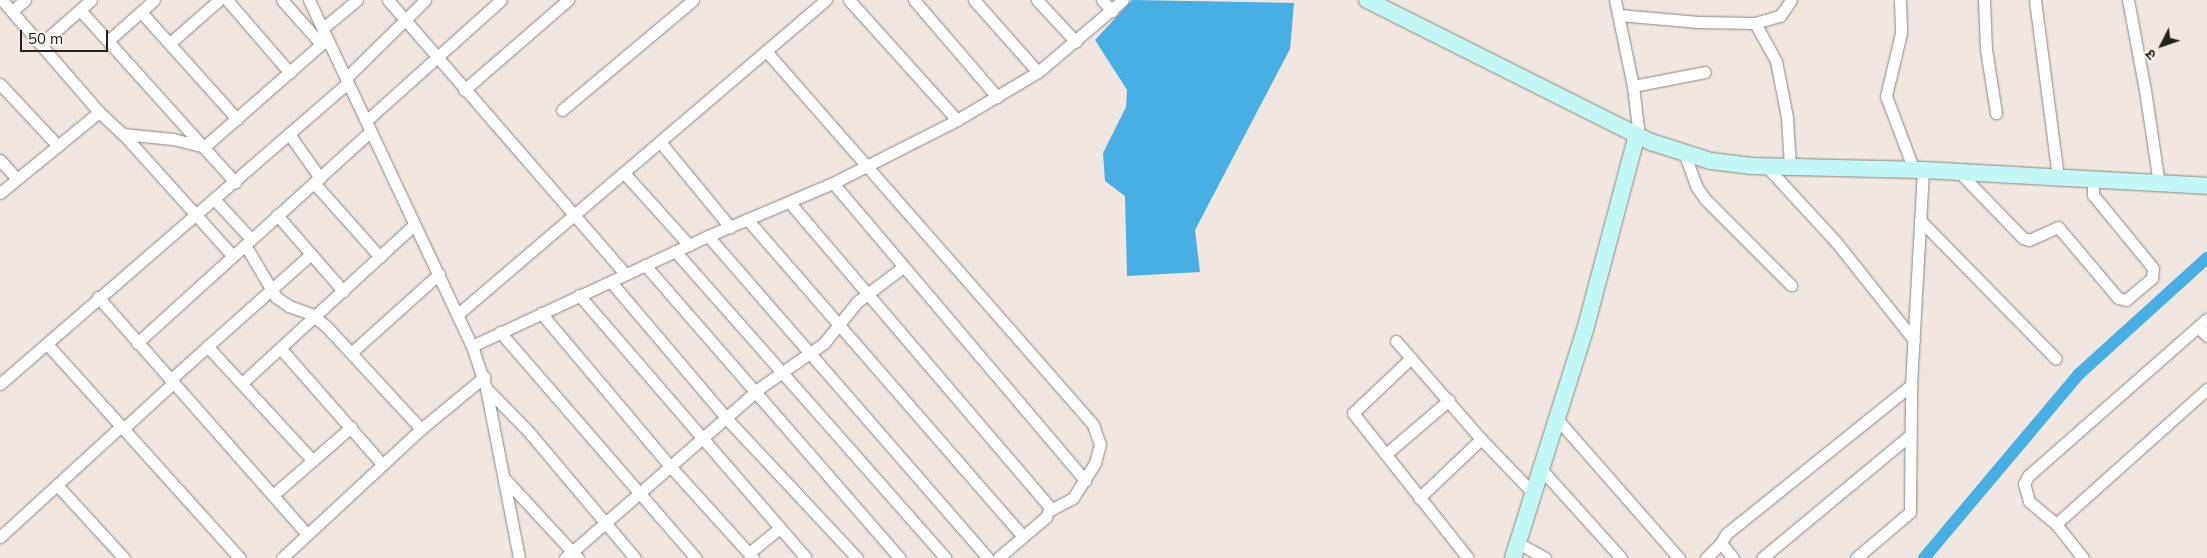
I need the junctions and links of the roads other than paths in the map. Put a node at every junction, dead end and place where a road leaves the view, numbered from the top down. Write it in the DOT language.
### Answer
graph roads {
  1 [pos="2,0"];
  2 [pos="25,0"];
  3 [pos="91,0"];
  4 [pos="154,0"];
  5 [pos="219,0"];
  6 [pos="227,0"];
  7 [pos="282,0"];
  8 [pos="309,0"];
  9 [pos="357,0"];
  10 [pos="388,0"];
  11 [pos="425,0"];
  12 [pos="501,0"];
  13 [pos="568,0"];
  14 [pos="693,0"];
  15 [pos="826,0"];
  16 [pos="849,0"];
  17 [pos="914,0"];
  18 [pos="974,0"];
  19 [pos="1038,0"];
  20 [pos="1102,0"];
  21 [pos="1123,0"];
  22 [pos="1367,0"];
  23 [pos="1791,0"];
  24 [pos="1900,0"];
  25 [pos="1984,0"];
  26 [pos="2035,0"];
  27 [pos="2128,0"];
  28 [pos="1618,5"];
  29 [pos="80,10"];
  30 [pos="12,11"];
  31 [pos="1112,11"];
  32 [pos="141,12"];
  33 [pos="404,18"];
  34 [pos="1755,23"];
  35 [pos="324,37"];
  36 [pos="109,40"];
  37 [pos="1076,42"];
  38 [pos="42,43"];
  39 [pos="170,43"];
  40 [pos="766,51"];
  41 [pos="438,58"];
  42 [pos="1038,72"];
  43 [pos="1705,72"];
  44 [pos="290,73"];
  45 [pos="347,81"];
  46 [pos="0,84"];
  47 [pos="1633,86"];
  48 [pos="464,90"];
  49 [pos="997,97"];
  50 [pos="562,110"];
  51 [pos="99,112"];
  52 [pos="1996,113"];
  53 [pos="237,119"];
  54 [pos="957,120"];
  55 [pos="368,126"];
  56 [pos="123,134"];
  57 [pos="289,134"];
  58 [pos="1638,136"];
  59 [pos="661,143"];
  60 [pos="58,146"];
  61 [pos="204,147"];
  62 [pos="1685,155"];
  63 [pos="0,160"];
  64 [pos="869,166"];
  65 [pos="1790,166"];
  66 [pos="1767,167"];
  67 [pos="1918,170"];
  68 [pos="1959,172"];
  69 [pos="625,174"];
  70 [pos="2058,176"];
  71 [pos="16,178"];
  72 [pos="317,180"];
  73 [pos="2093,181"];
  74 [pos="235,182"];
  75 [pos="833,183"];
  76 [pos="2158,184"];
  77 [pos="2207,186"];
  78 [pos="0,193"];
  79 [pos="214,199"];
  80 [pos="790,202"];
  81 [pos="194,215"];
  82 [pos="277,215"];
  83 [pos="573,215"];
  84 [pos="748,219"];
  85 [pos="1920,220"];
  86 [pos="414,226"];
  87 [pos="730,227"];
  88 [pos="708,236"];
  89 [pos="248,242"];
  90 [pos="689,245"];
  91 [pos="675,251"];
  92 [pos="311,254"];
  93 [pos="233,256"];
  94 [pos="380,257"];
  95 [pos="645,265"];
  96 [pos="903,267"];
  97 [pos="439,274"];
  98 [pos="625,274"];
  99 [pos="611,282"];
  100 [pos="1791,285"];
  101 [pos="270,290"];
  102 [pos="343,291"];
  103 [pos="868,294"];
  104 [pos="579,295"];
  105 [pos="98,297"];
  106 [pos="541,313"];
  107 [pos="458,314"];
  108 [pos="315,317"];
  109 [pos="2202,323"];
  110 [pos="839,325"];
  111 [pos="500,332"];
  112 [pos="2207,336"];
  113 [pos="1914,340"];
  114 [pos="1396,341"];
  115 [pos="137,343"];
  116 [pos="47,344"];
  117 [pos="207,346"];
  118 [pos="472,346"];
  119 [pos="281,349"];
  120 [pos="352,352"];
  121 [pos="810,353"];
  122 [pos="1411,358"];
  123 [pos="2056,359"];
  124 [pos="782,372"];
  125 [pos="171,381"];
  126 [pos="242,383"];
  127 [pos="485,383"];
  128 [pos="0,384"];
  129 [pos="1910,385"];
  130 [pos="2207,389"];
  131 [pos="755,392"];
  132 [pos="1449,400"];
  133 [pos="727,419"];
  134 [pos="1558,420"];
  135 [pos="122,427"];
  136 [pos="351,427"];
  137 [pos="421,429"];
  138 [pos="1909,436"];
  139 [pos="703,439"];
  140 [pos="1481,440"];
  141 [pos="1386,454"];
  142 [pos="313,462"];
  143 [pos="383,465"];
  144 [pos="670,466"];
  145 [pos="1541,469"];
  146 [pos="505,479"];
  147 [pos="1085,480"];
  148 [pos="57,485"];
  149 [pos="274,494"];
  150 [pos="639,494"];
  151 [pos="1533,494"];
  152 [pos="1420,498"];
  153 [pos="1050,510"];
  154 [pos="605,523"];
  155 [pos="2056,524"];
  156 [pos="780,528"];
  157 [pos="307,534"];
  158 [pos="1024,536"];
  159 [pos="0,537"];
  160 [pos="1722,543"];
  161 [pos="1516,551"];
  162 [pos="572,556"];
  163 [pos="751,556"];
  164 [pos="124,558"];
  165 [pos="240,558"];
  166 [pos="282,558"];
  167 [pos="519,558"];
  168 [pos="635,558"];
  169 [pos="696,558"];
  170 [pos="806,558"];
  171 [pos="857,558"];
  172 [pos="900,558"];
  173 [pos="946,558"];
  174 [pos="988,558"];
  175 [pos="998,558"];
  176 [pos="1468,558"];
  177 [pos="1545,558"];
  178 [pos="1621,558"];
  179 [pos="1679,558"];
  180 [pos="1706,558"];
  181 [pos="1733,558"];
  182 [pos="1762,558"];
  183 [pos="1856,558"];
  184 [pos="2083,558"];
  1 -- 30 [label="street"];
  2 -- 30 [label="street"];
  3 -- 29 [label="street"];
  4 -- 32 [label="street"];
  5 -- 39 [label="street"];
  6 -- 44 [label="street"];
  7 -- 35 [label="street"];
  8 -- 35 [label="street"];
  9 -- 35 [label="street"];
  10 -- 33 [label="street"];
  11 -- 33 [label="street"];
  12 -- 41 [label="street"];
  13 -- 48 [label="street"];
  14 -- 50 [label="street"];
  15 -- 40 [label="street"];
  16 -- 54 [label="street"];
  17 -- 49 [label="street"];
  18 -- 42 [label="street"];
  19 -- 37 [label="street"];
  20 -- 31 [label="street"];
  21 -- 31 [label="street"];
  22 -- 58 [label="street"];
  23 -- 34 [label="street"];
  24 -- 67 [label="street"];
  25 -- 52 [label="street"];
  26 -- 70 [label="street"];
  27 -- 76 [label="street"];
  28 -- 34 [label="street"];
  28 -- 47 [label="street"];
  29 -- 36 [label="street"];
  29 -- 38 [label="street"];
  30 -- 38 [label="street"];
  31 -- 37 [label="street"];
  32 -- 36 [label="street"];
  32 -- 39 [label="street"];
  33 -- 41 [label="street"];
  33 -- 45 [label="street"];
  34 -- 65 [label="street"];
  35 -- 44 [label="street"];
  35 -- 45 [label="street"];
  36 -- 61 [label="street"];
  37 -- 42 [label="street"];
  38 -- 51 [label="street"];
  39 -- 53 [label="street"];
  40 -- 59 [label="street"];
  40 -- 64 [label="street"];
  41 -- 48 [label="street"];
  41 -- 55 [label="street"];
  42 -- 49 [label="street"];
  43 -- 47 [label="street"];
  44 -- 53 [label="street"];
  45 -- 55 [label="street"];
  45 -- 57 [label="street"];
  46 -- 60 [label="street"];
  47 -- 58 [label="street"];
  48 -- 83 [label="street"];
  49 -- 54 [label="street"];
  51 -- 56 [label="street"];
  51 -- 60 [label="street"];
  53 -- 61 [label="street"];
  54 -- 64 [label="street"];
  55 -- 72 [label="street"];
  55 -- 86 [label="street"];
  56 -- 61 [label="street"];
  56 -- 81 [label="street"];
  57 -- 72 [label="street"];
  57 -- 74 [label="street"];
  58 -- 62 [label="street"];
  58 -- 134 [label="street"];
  59 -- 69 [label="street"];
  59 -- 87 [label="street"];
  60 -- 71 [label="street"];
  61 -- 74 [label="street"];
  62 -- 66 [label="street"];
  62 -- 100 [label="street"];
  63 -- 71 [label="street"];
  64 -- 75 [label="street"];
  64 -- 147 [label="street"];
  65 -- 66 [label="street"];
  65 -- 67 [label="street"];
  66 -- 113 [label="street"];
  67 -- 68 [label="street"];
  67 -- 85 [label="street"];
  68 -- 70 [label="street"];
  68 -- 73 [label="street"];
  69 -- 83 [label="street"];
  69 -- 90 [label="street"];
  70 -- 73 [label="street"];
  71 -- 78 [label="street"];
  72 -- 82 [label="street"];
  72 -- 94 [label="street"];
  73 -- 76 [label="street"];
  74 -- 79 [label="street"];
  75 -- 80 [label="street"];
  75 -- 96 [label="street"];
  76 -- 77 [label="street"];
  79 -- 81 [label="street"];
  79 -- 89 [label="street"];
  80 -- 84 [label="street"];
  80 -- 103 [label="street"];
  81 -- 93 [label="street"];
  81 -- 105 [label="street"];
  82 -- 89 [label="street"];
  82 -- 92 [label="street"];
  83 -- 98 [label="street"];
  83 -- 107 [label="street"];
  84 -- 87 [label="street"];
  84 -- 110 [label="street"];
  85 -- 113 [label="street"];
  85 -- 123 [label="street"];
  86 -- 94 [label="street"];
  86 -- 97 [label="street"];
  87 -- 88 [label="street"];
  88 -- 90 [label="street"];
  88 -- 121 [label="street"];
  89 -- 93 [label="street"];
  89 -- 101 [label="street"];
  90 -- 91 [label="street"];
  91 -- 95 [label="street"];
  91 -- 124 [label="street"];
  92 -- 101 [label="street"];
  92 -- 102 [label="street"];
  93 -- 115 [label="street"];
  94 -- 102 [label="street"];
  95 -- 98 [label="street"];
  95 -- 131 [label="street"];
  96 -- 103 [label="street"];
  96 -- 147 [label="street"];
  97 -- 107 [label="street"];
  97 -- 120 [label="street"];
  98 -- 99 [label="street"];
  99 -- 104 [label="street"];
  99 -- 133 [label="street"];
  101 -- 108 [label="street"];
  101 -- 117 [label="street"];
  102 -- 108 [label="street"];
  103 -- 110 [label="street"];
  103 -- 153 [label="street"];
  104 -- 106 [label="street"];
  104 -- 139 [label="street"];
  105 -- 115 [label="street"];
  105 -- 116 [label="street"];
  106 -- 111 [label="street"];
  106 -- 144 [label="street"];
  107 -- 118 [label="street"];
  108 -- 119 [label="street"];
  108 -- 120 [label="street"];
  109 -- 112 [label="street"];
  109 -- 155 [label="street"];
  110 -- 121 [label="street"];
  110 -- 158 [label="street"];
  111 -- 118 [label="street"];
  111 -- 150 [label="street"];
  113 -- 129 [label="street"];
  114 -- 122 [label="street"];
  115 -- 125 [label="street"];
  116 -- 128 [label="street"];
  116 -- 135 [label="street"];
  117 -- 125 [label="street"];
  117 -- 126 [label="street"];
  118 -- 127 [label="street"];
  119 -- 126 [label="street"];
  119 -- 136 [label="street"];
  120 -- 137 [label="street"];
  121 -- 124 [label="street"];
  121 -- 174 [label="street"];
  122 -- 132 [label="street"];
  122 -- 141 [label="street"];
  124 -- 131 [label="street"];
  124 -- 173 [label="street"];
  125 -- 135 [label="street"];
  125 -- 149 [label="street"];
  126 -- 142 [label="street"];
  127 -- 137 [label="street"];
  127 -- 146 [label="street"];
  127 -- 154 [label="street"];
  129 -- 138 [label="street"];
  129 -- 160 [label="street"];
  130 -- 155 [label="street"];
  131 -- 133 [label="street"];
  131 -- 172 [label="street"];
  132 -- 140 [label="street"];
  132 -- 141 [label="street"];
  133 -- 139 [label="street"];
  133 -- 171 [label="street"];
  134 -- 145 [label="street"];
  134 -- 179 [label="street"];
  135 -- 148 [label="street"];
  135 -- 165 [label="street"];
  136 -- 142 [label="street"];
  136 -- 143 [label="street"];
  137 -- 143 [label="street"];
  138 -- 182 [label="street"];
  138 -- 183 [label="street"];
  139 -- 144 [label="street"];
  139 -- 156 [label="street"];
  140 -- 151 [label="street"];
  140 -- 152 [label="street"];
  141 -- 152 [label="street"];
  142 -- 149 [label="street"];
  143 -- 157 [label="street"];
  144 -- 150 [label="street"];
  144 -- 163 [label="street"];
  145 -- 151 [label="street"];
  145 -- 178 [label="street"];
  146 -- 162 [label="street"];
  146 -- 167 [label="street"];
  147 -- 153 [label="street"];
  148 -- 159 [label="street"];
  148 -- 164 [label="street"];
  149 -- 157 [label="street"];
  150 -- 154 [label="street"];
  150 -- 169 [label="street"];
  151 -- 161 [label="street"];
  152 -- 176 [label="street"];
  153 -- 158 [label="street"];
  154 -- 162 [label="street"];
  154 -- 168 [label="street"];
  155 -- 184 [label="street"];
  156 -- 163 [label="street"];
  156 -- 170 [label="street"];
  157 -- 166 [label="street"];
  158 -- 175 [label="street"];
  160 -- 180 [label="street"];
  160 -- 181 [label="street"];
  161 -- 177 [label="street"];
}
